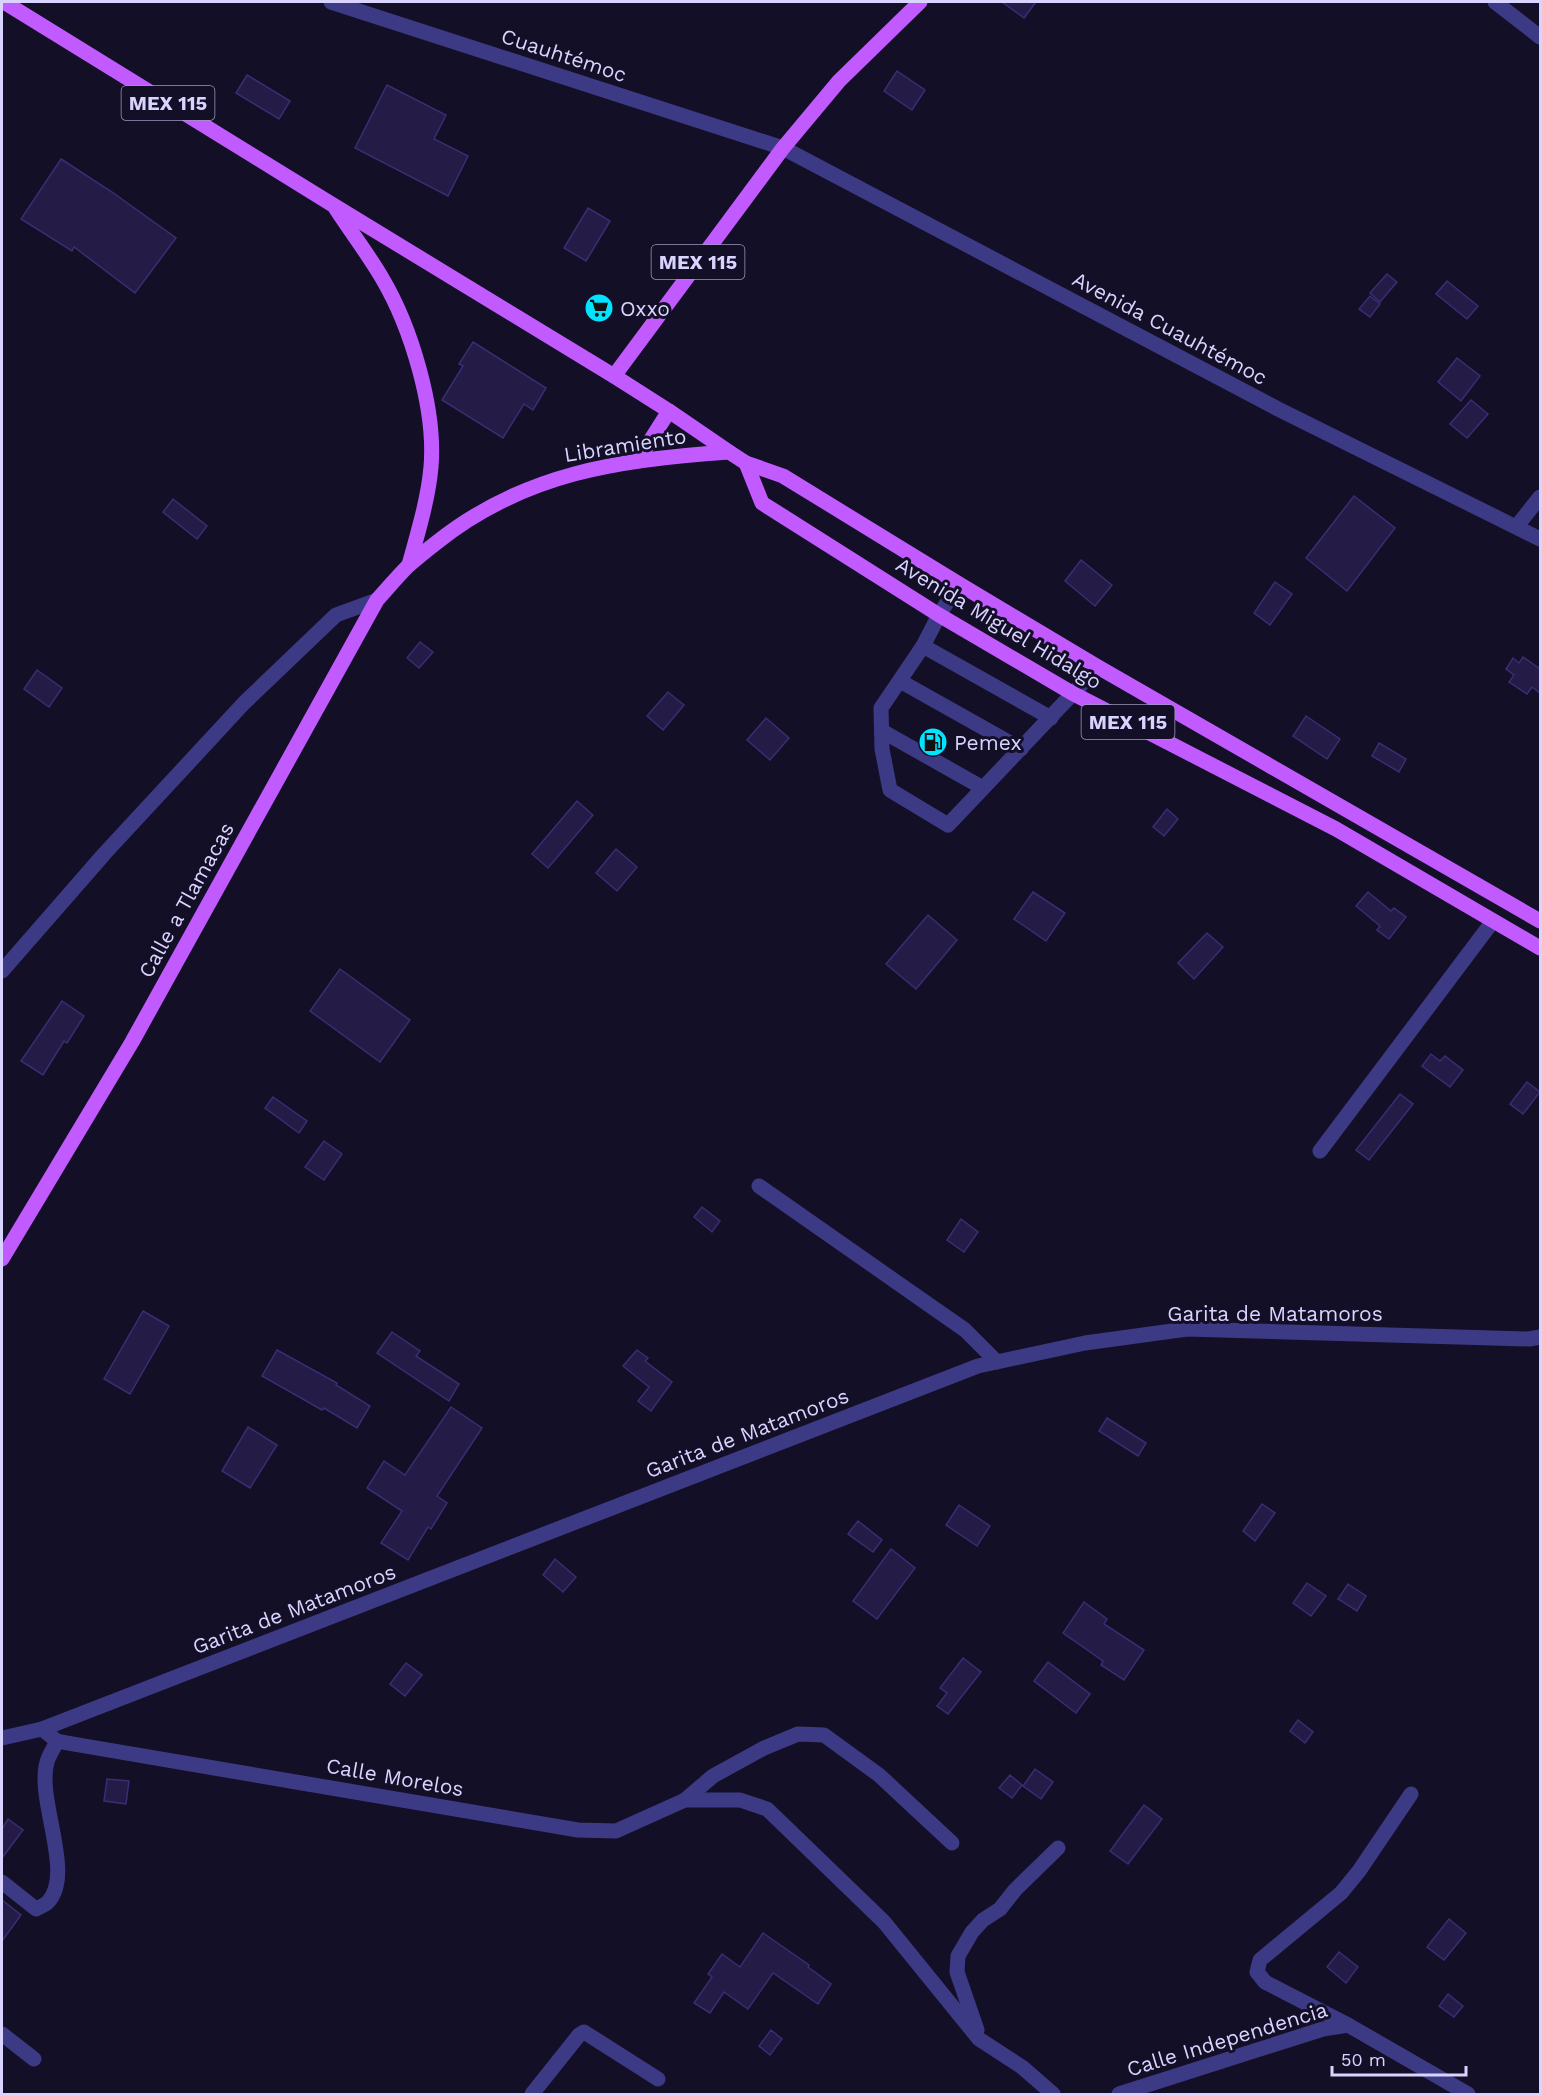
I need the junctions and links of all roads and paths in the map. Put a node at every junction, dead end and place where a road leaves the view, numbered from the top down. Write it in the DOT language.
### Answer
graph roads {
  1 [pos="4,2"];
  2 [pos="331,2"];
  3 [pos="920,2"];
  4 [pos="1495,2"];
  5 [pos="1540,38"];
  6 [pos="783,148"];
  7 [pos="333,205"];
  8 [pos="614,376"];
  9 [pos="669,411"];
  10 [pos="729,452"];
  11 [pos="638,460"];
  12 [pos="746,463"];
  13 [pos="1540,497"];
  14 [pos="1517,526"];
  15 [pos="1540,539"];
  16 [pos="409,565"];
  17 [pos="959,584"];
  18 [pos="377,600"];
  19 [pos="939,615"];
  20 [pos="923,646"];
  21 [pos="1098,667"];
  22 [pos="900,681"];
  23 [pos="1072,693"];
  24 [pos="1051,717"];
  25 [pos="882,731"];
  26 [pos="1021,749"];
  27 [pos="984,788"];
  28 [pos="1346,809"];
  29 [pos="1336,829"];
  30 [pos="1493,921"];
  31 [pos="1540,921"];
  32 [pos="1540,946"];
  33 [pos="2,971"];
  34 [pos="1320,1151"];
  35 [pos="759,1186"];
  36 [pos="2,1259"];
  37 [pos="1540,1337"];
  38 [pos="997,1362"];
  39 [pos="42,1729"];
  40 [pos="2,1738"];
  41 [pos="57,1741"];
  42 [pos="1411,1794"];
  43 [pos="686,1800"];
  44 [pos="952,1843"];
  45 [pos="1058,1848"];
  46 [pos="2,1882"];
  47 [pos="1348,2025"];
  48 [pos="2,2034"];
  49 [pos="979,2039"];
  50 [pos="34,2059"];
  51 [pos="658,2079"];
  52 [pos="532,2094"];
  53 [pos="1053,2094"];
  54 [pos="1119,2094"];
  55 [pos="1468,2094"];
  1 -- 7 [label="main road, MEX 115"];
  2 -- 6 [label="street, Cuauhtémoc"];
  3 -- 6 [label="main road, MEX 115"];
  4 -- 5 [label="street"];
  6 -- 8 [label="main road, MEX 115"];
  6 -- 14 [label="street, Avenida Cuauhtémoc"];
  7 -- 8 [label="main road, MEX 115"];
  7 -- 16 [label="main road, MEX 115"];
  8 -- 9 [label="main road, Avenida Miguel Hidalgo / MEX 115"];
  9 -- 10 [label="main road, Avenida Miguel Hidalgo / MEX 115"];
  9 -- 11 [label="main road"];
  10 -- 11 [label="main road, Libramiento / MEX 115"];
  10 -- 12 [label="main road, Avenida Miguel Hidalgo / MEX 115"];
  11 -- 16 [label="main road, Libramiento / MEX 115"];
  12 -- 17 [label="main road, Avenida Miguel Hidalgo / MEX 115"];
  12 -- 19 [label="main road, Avenida Miguel Hidalgo / MEX 115"];
  13 -- 14 [label="street"];
  14 -- 15 [label="street, Avenida Cuauhtémoc"];
  16 -- 18 [label="main road, Calle a Tlamacas / MEX 115"];
  17 -- 19 [label="street"];
  17 -- 21 [label="main road, Avenida Miguel Hidalgo / MEX 115"];
  18 -- 33 [label="street"];
  18 -- 36 [label="main road, Calle a Tlamacas / MEX 115"];
  19 -- 20 [label="street"];
  19 -- 23 [label="main road, Avenida Miguel Hidalgo / MEX 115"];
  20 -- 22 [label="street"];
  20 -- 24 [label="street"];
  21 -- 23 [label="street"];
  21 -- 28 [label="main road, Avenida Miguel Hidalgo / MEX 115"];
  22 -- 25 [label="street"];
  22 -- 26 [label="street"];
  23 -- 24 [label="street"];
  23 -- 29 [label="main road, Avenida Miguel Hidalgo / MEX 115"];
  24 -- 26 [label="street"];
  25 -- 27 [label="street"];
  25 -- 27 [label="street"];
  26 -- 27 [label="street"];
  28 -- 29 [label="main road"];
  28 -- 31 [label="main road, Avenida Miguel Hidalgo / MEX 115"];
  29 -- 30 [label="main road, Avenida Miguel Hidalgo / MEX 115"];
  30 -- 32 [label="main road, Avenida Miguel Hidalgo / MEX 115"];
  30 -- 34 [label="street"];
  35 -- 38 [label="street"];
  37 -- 38 [label="street, Garita de Matamoros"];
  38 -- 39 [label="street, Garita de Matamoros"];
  39 -- 40 [label="street, Garita de Matamoros"];
  39 -- 41 [label="street, Calle Morelos"];
  41 -- 43 [label="street, Calle Morelos"];
  41 -- 46 [label="street"];
  42 -- 47 [label="street, Calle Independencia"];
  43 -- 44 [label="street"];
  43 -- 49 [label="street, Calle Morelos"];
  45 -- 49 [label="street"];
  47 -- 54 [label="street, Calle Independencia"];
  47 -- 55 [label="street, Calle Independencia"];
  48 -- 50 [label="street"];
  49 -- 53 [label="street, Calle Morelos"];
  51 -- 52 [label="street"];
}
